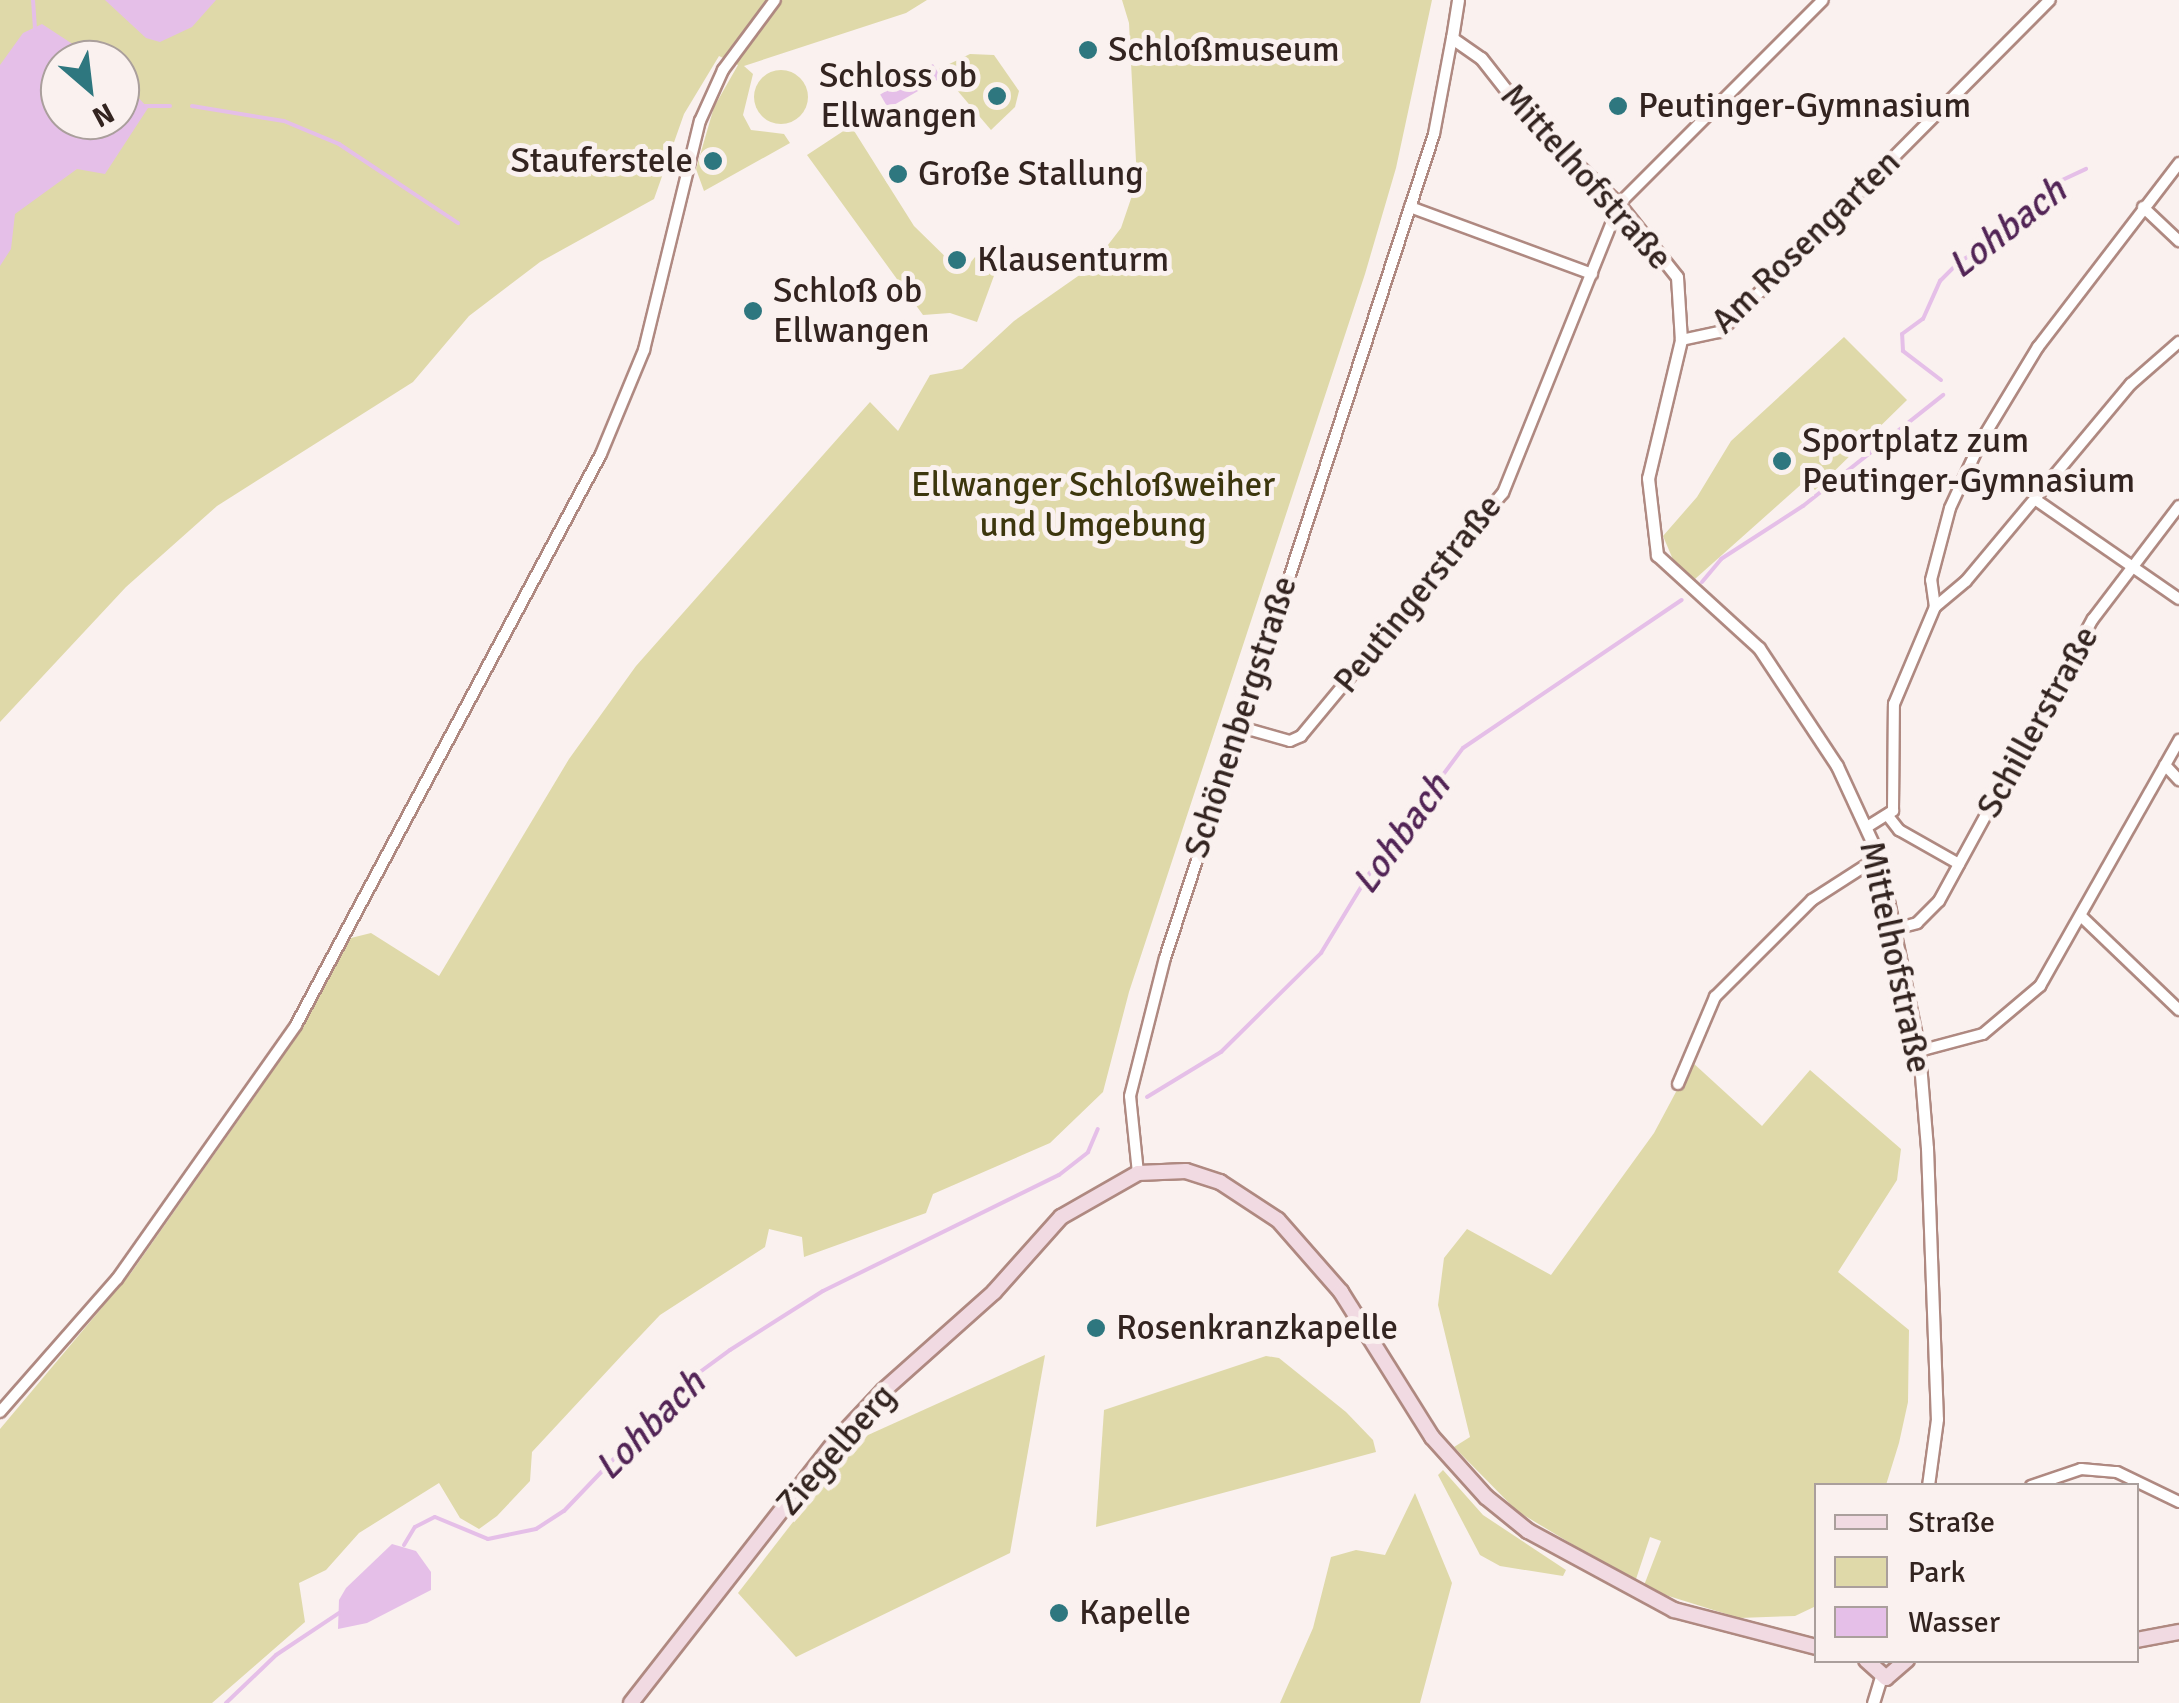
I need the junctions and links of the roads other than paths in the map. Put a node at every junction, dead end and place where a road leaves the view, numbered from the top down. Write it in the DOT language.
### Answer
graph roads {
  1 [pos="775,0"];
  2 [pos="1458,0"];
  3 [pos="1823,0"];
  4 [pos="2050,0"];
  5 [pos="1452,38"];
  6 [pos="2179,163"];
  7 [pos="1620,204"];
  8 [pos="1410,207"];
  9 [pos="2143,207"];
  10 [pos="2179,241"];
  11 [pos="1592,274"];
  12 [pos="1680,340"];
  13 [pos="2179,342"];
  14 [pos="2036,500"];
  15 [pos="2179,506"];
  16 [pos="2133,562"];
  17 [pos="2179,598"];
  18 [pos="1934,607"];
  19 [pos="1237,726"];
  20 [pos="2179,740"];
  21 [pos="2165,765"];
  22 [pos="2179,780"];
  23 [pos="1888,816"];
  24 [pos="1868,827"];
  25 [pos="1879,857"];
  26 [pos="1960,864"];
  27 [pos="2082,916"];
  28 [pos="1896,929"];
  29 [pos="2179,1010"];
  30 [pos="1918,1051"];
  31 [pos="1678,1084"];
  32 [pos="1138,1173"];
  33 [pos="0,1412"];
  34 [pos="1928,1483"];
  35 [pos="2039,1483"];
  36 [pos="2179,1502"];
  37 [pos="2179,1632"];
  38 [pos="2139,1639"];
  39 [pos="1814,1648"];
  40 [pos="1869,1663"];
  41 [pos="1905,1663"];
  42 [pos="1882,1677"];
  43 [pos="631,1703"];
  44 [pos="1873,1703"];
  1 -- 33 [label="street"];
  2 -- 5 [label="street"];
  3 -- 7 [label="street, Peutingerstraße"];
  4 -- 12 [label="street, Am Rosengarten"];
  5 -- 7 [label="street, Mittelhofstraße"];
  5 -- 8 [label="street, Schönenbergstraße"];
  6 -- 9 [label="street"];
  7 -- 11 [label="street, Peutingerstraße"];
  7 -- 12 [label="street, Mittelhofstraße"];
  8 -- 11 [label="street"];
  8 -- 19 [label="street, Schönenbergstraße"];
  9 -- 10 [label="street"];
  9 -- 18 [label="street"];
  11 -- 19 [label="street, Peutingerstraße"];
  12 -- 24 [label="street, Mittelhofstraße"];
  13 -- 14 [label="street"];
  14 -- 16 [label="street"];
  14 -- 18 [label="street"];
  15 -- 16 [label="street, Schillerstraße"];
  16 -- 17 [label="street"];
  16 -- 26 [label="street, Schillerstraße"];
  18 -- 23 [label="street"];
  19 -- 32 [label="street, Schönenbergstraße"];
  20 -- 21 [label="street"];
  21 -- 22 [label="street"];
  21 -- 27 [label="street"];
  23 -- 24 [label="street"];
  23 -- 26 [label="street"];
  24 -- 25 [label="street, Mittelhofstraße"];
  25 -- 28 [label="street, Mittelhofstraße"];
  25 -- 31 [label="street"];
  26 -- 28 [label="street, Schillerstraße"];
  27 -- 29 [label="street"];
  27 -- 30 [label="street"];
  28 -- 30 [label="street, Mittelhofstraße"];
  30 -- 34 [label="street, Mittelhofstraße"];
  32 -- 39 [label="main road"];
  32 -- 43 [label="main road, Ziegelberg"];
  35 -- 36 [label="street"];
  37 -- 38 [label="main road"];
  40 -- 42 [label="main road"];
  41 -- 42 [label="main road"];
  42 -- 44 [label="street"];
}
